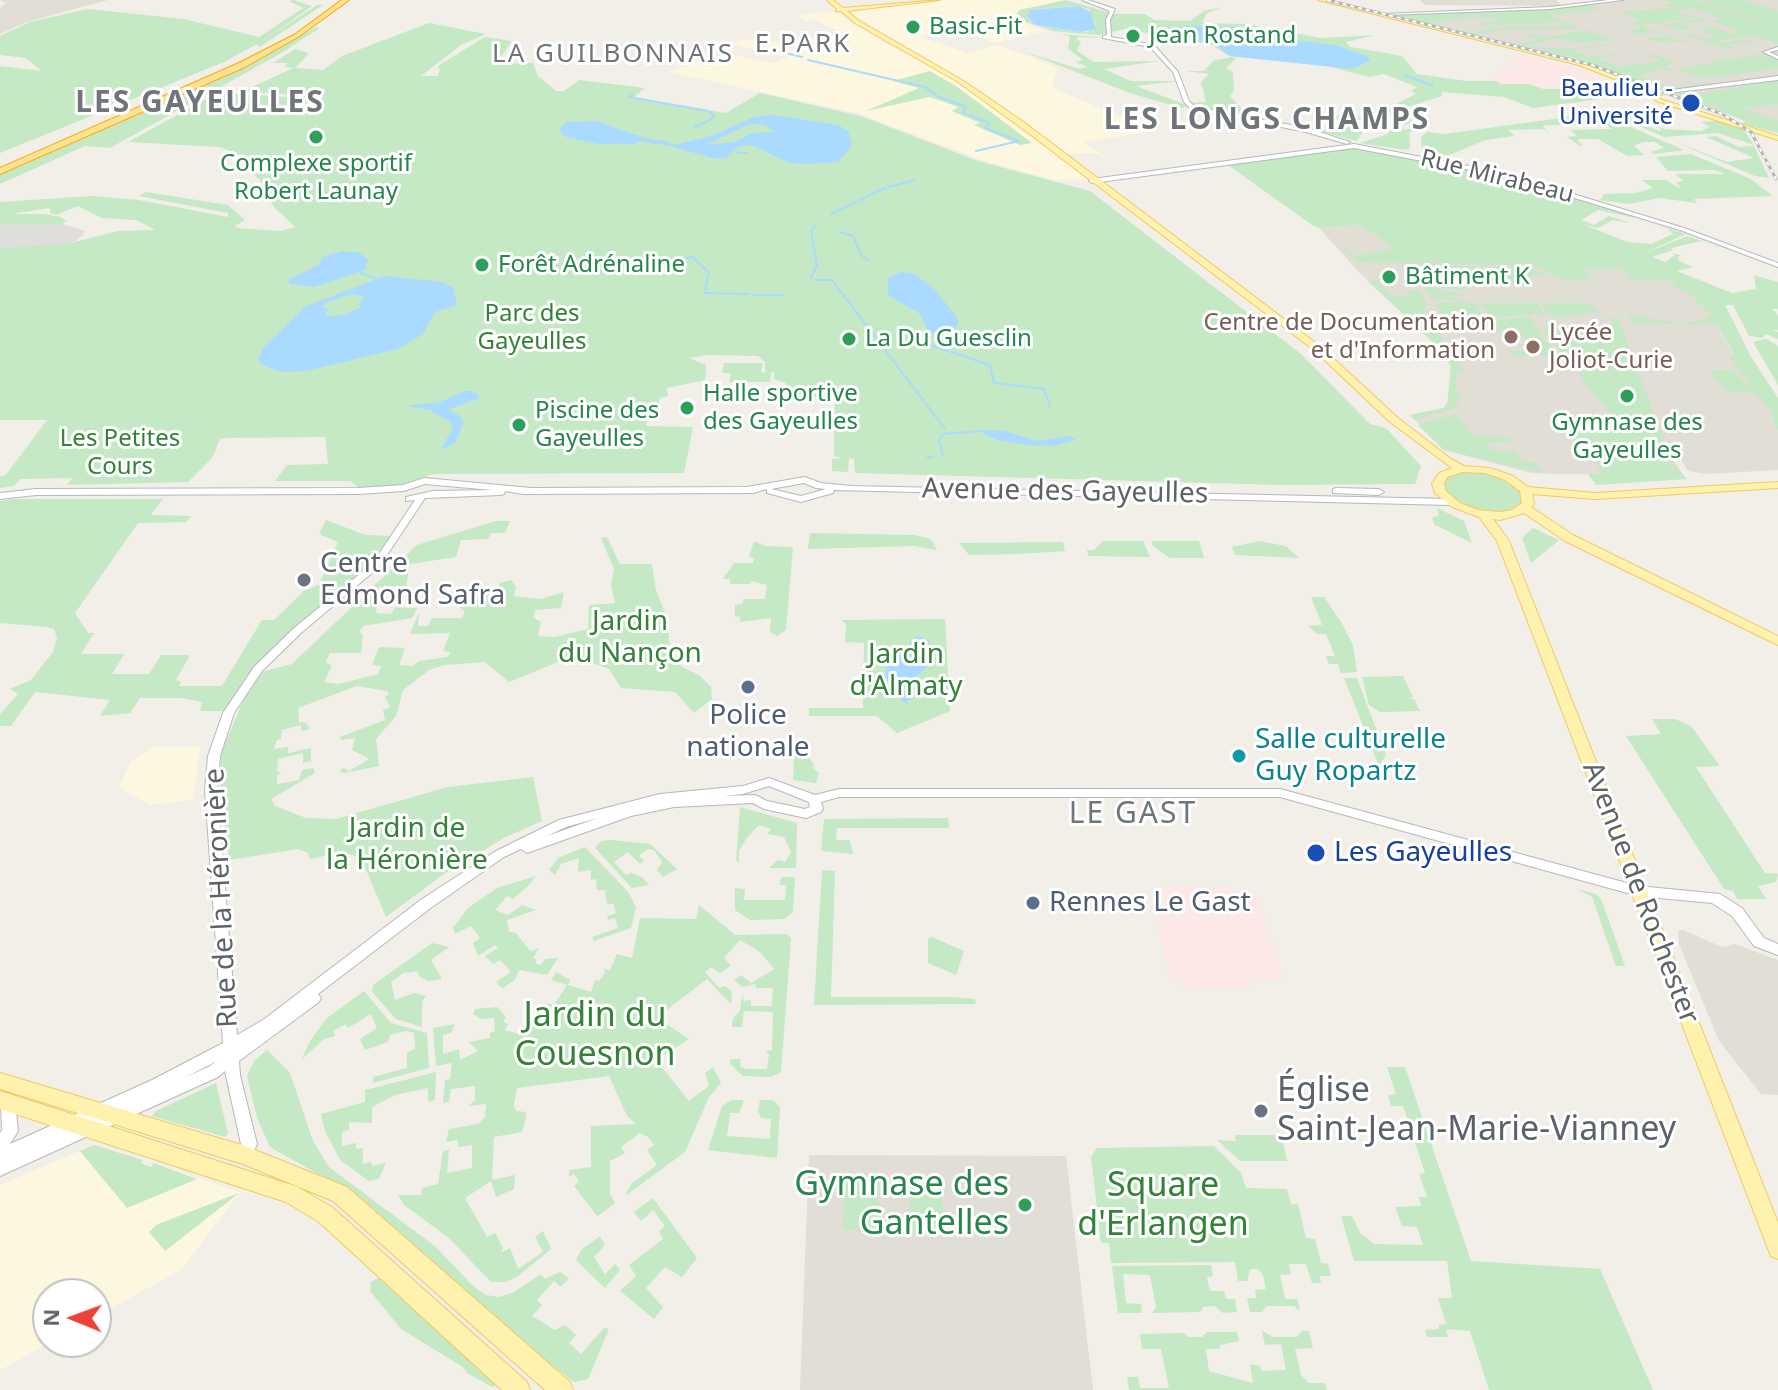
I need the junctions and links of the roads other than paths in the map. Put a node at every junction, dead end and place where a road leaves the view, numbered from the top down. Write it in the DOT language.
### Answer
graph roads {
  1 [pos="346,0"];
  2 [pos="937,0"];
  3 [pos="1084,0"];
  4 [pos="1319,0"];
  5 [pos="1621,0"];
  6 [pos="333,2"];
  7 [pos="841,7"];
  8 [pos="1382,15"];
  9 [pos="1778,48"];
  10 [pos="1778,58"];
  11 [pos="1778,78"];
  12 [pos="1659,95"];
  13 [pos="1778,138"];
  14 [pos="1346,144"];
  15 [pos="0,165"];
  16 [pos="0,171"];
  17 [pos="1095,180"];
  18 [pos="1778,265"];
  19 [pos="1369,398"];
  20 [pos="1462,469"];
  21 [pos="1443,475"];
  22 [pos="1778,485"];
  23 [pos="434,489"];
  24 [pos="788,489"];
  25 [pos="1439,489"];
  26 [pos="818,490"];
  27 [pos="405,494"];
  28 [pos="1,496"];
  29 [pos="1280,497"];
  30 [pos="421,499"];
  31 [pos="1526,500"];
  32 [pos="1450,502"];
  33 [pos="1484,515"];
  34 [pos="1506,515"];
  35 [pos="405,521"];
  36 [pos="1501,536"];
  37 [pos="1569,538"];
  38 [pos="1778,641"];
  39 [pos="786,791"];
  40 [pos="756,793"];
  41 [pos="809,798"];
  42 [pos="771,806"];
  43 [pos="795,811"];
  44 [pos="1638,891"];
  45 [pos="1771,948"];
  46 [pos="231,1054"];
  47 [pos="0,1081"];
  48 [pos="4,1101"];
  49 [pos="119,1117"];
  50 [pos="88,1121"];
  51 [pos="0,1146"];
  52 [pos="245,1155"];
  53 [pos="0,1156"];
  54 [pos="0,1169"];
  55 [pos="1778,1249"];
  56 [pos="519,1390"];
  57 [pos="562,1390"];
  1 -- 16 [label="highway"];
  2 -- 7 [label="main road"];
  3 -- 14 [label="street"];
  4 -- 8 [label="main road"];
  5 -- 8 [label="street"];
  6 -- 15 [label="highway"];
  7 -- 17 [label="main road"];
  8 -- 12 [label="main road"];
  9 -- 10 [label="street"];
  11 -- 12 [label="street"];
  12 -- 13 [label="main road"];
  14 -- 17 [label="street"];
  14 -- 18 [label="street, Rue Mirabeau"];
  17 -- 19 [label="main road"];
  19 -- 20 [label="main road"];
  19 -- 21 [label="main road"];
  20 -- 21 [label="main road"];
  20 -- 31 [label="main road"];
  21 -- 25 [label="main road"];
  22 -- 31 [label="main road"];
  23 -- 24 [label="street, Avenue des Gayeulles"];
  23 -- 27 [label="street, Avenue des Gayeulles"];
  23 -- 30 [label="street, Avenue des Gayeulles"];
  24 -- 26 [label="street, Avenue des Gayeulles"];
  24 -- 26 [label="street, Avenue des Gayeulles"];
  25 -- 29 [label="street, Avenue des Gayeulles"];
  25 -- 32 [label="main road"];
  26 -- 29 [label="street, Avenue des Gayeulles"];
  27 -- 28 [label="street, Avenue des Gayeulles"];
  27 -- 30 [label="street, Avenue des Gayeulles"];
  27 -- 35 [label="street, Rue de la Héronière"];
  29 -- 32 [label="street, Avenue des Gayeulles"];
  30 -- 35 [label="street, Rue de la Héronière"];
  31 -- 34 [label="main road"];
  31 -- 37 [label="main road"];
  32 -- 33 [label="main road"];
  33 -- 34 [label="main road"];
  33 -- 36 [label="main road, Avenue de Rochester"];
  34 -- 36 [label="main road, Avenue de Rochester"];
  34 -- 37 [label="main road"];
  35 -- 46 [label="street, Rue de la Héronière"];
  36 -- 44 [label="main road, Avenue de Rochester"];
  37 -- 38 [label="main road"];
  39 -- 40 [label="street"];
  39 -- 41 [label="street"];
  39 -- 42 [label="street"];
  40 -- 42 [label="street"];
  40 -- 46 [label="street"];
  41 -- 43 [label="street"];
  41 -- 43 [label="street"];
  41 -- 44 [label="street"];
  42 -- 43 [label="street"];
  44 -- 45 [label="street"];
  44 -- 55 [label="main road, Avenue de Rochester"];
  46 -- 49 [label="street"];
  46 -- 50 [label="street"];
  46 -- 52 [label="street, Rue de la Héronière"];
  47 -- 50 [label="main road"];
  48 -- 50 [label="main road"];
  48 -- 51 [label="street"];
  49 -- 50 [label="main road"];
  49 -- 52 [label="main road"];
  50 -- 53 [label="street"];
  50 -- 54 [label="street"];
  50 -- 56 [label="main road"];
  52 -- 57 [label="main road"];
}
